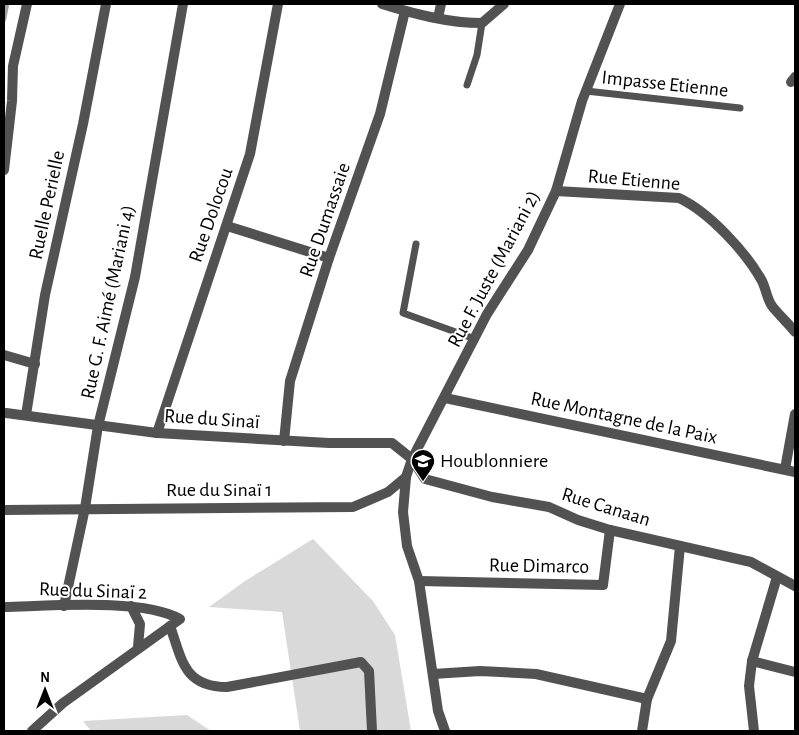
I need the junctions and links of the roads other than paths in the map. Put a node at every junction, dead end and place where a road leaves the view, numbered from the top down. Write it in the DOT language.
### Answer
graph roads {
  1 [pos="27,4"];
  2 [pos="106,4"];
  3 [pos="183,4"];
  4 [pos="278,4"];
  5 [pos="382,4"];
  6 [pos="441,4"];
  7 [pos="504,4"];
  8 [pos="620,4"];
  9 [pos="406,12"];
  10 [pos="438,18"];
  11 [pos="482,23"];
  12 [pos="467,85"];
  13 [pos="586,91"];
  14 [pos="740,108"];
  15 [pos="4,170"];
  16 [pos="556,191"];
  17 [pos="226,226"];
  18 [pos="416,244"];
  19 [pos="329,258"];
  20 [pos="795,332"];
  21 [pos="475,339"];
  22 [pos="4,355"];
  23 [pos="35,364"];
  24 [pos="445,398"];
  25 [pos="6,413"];
  26 [pos="795,414"];
  27 [pos="26,415"];
  28 [pos="98,426"];
  29 [pos="157,433"];
  30 [pos="284,440"];
  31 [pos="412,459"];
  32 [pos="784,469"];
  33 [pos="795,472"];
  34 [pos="406,477"];
  35 [pos="85,508"];
  36 [pos="4,510"];
  37 [pos="610,530"];
  38 [pos="680,546"];
  39 [pos="777,577"];
  40 [pos="419,581"];
  41 [pos="795,586"];
  42 [pos="4,606"];
  43 [pos="64,606"];
  44 [pos="131,606"];
  45 [pos="170,626"];
  46 [pos="138,648"];
  47 [pos="752,661"];
  48 [pos="795,672"];
  49 [pos="433,674"];
  50 [pos="647,699"];
  51 [pos="32,731"];
  52 [pos="372,731"];
  53 [pos="445,731"];
  54 [pos="642,731"];
  55 [pos="754,731"];
  1 -- 15 [label="street"];
  2 -- 23 [label="street, Ruelle Perielle"];
  3 -- 28 [label="street, Rue G. F. Aimé (Mariani 4)"];
  4 -- 17 [label="street, Rue Dolocou"];
  5 -- 9 [label="street"];
  6 -- 10 [label="street"];
  7 -- 11 [label="street"];
  8 -- 13 [label="street, Rue F. Juste (Mariani 2)"];
  9 -- 10 [label="street"];
  9 -- 19 [label="street, Rue Dumassaie"];
  10 -- 11 [label="street"];
  11 -- 12 [label="lane"];
  13 -- 14 [label="lane, Impasse Etienne"];
  13 -- 16 [label="street, Rue F. Juste (Mariani 2)"];
  16 -- 20 [label="street, Rue Etienne"];
  16 -- 21 [label="street, Rue F. Juste (Mariani 2)"];
  17 -- 19 [label="street"];
  17 -- 29 [label="street, Rue Dolocou"];
  18 -- 21 [label="lane"];
  19 -- 30 [label="street, Rue Dumassaie"];
  21 -- 24 [label="street, Rue F. Juste (Mariani 2)"];
  22 -- 23 [label="street"];
  23 -- 27 [label="street, Ruelle Perielle"];
  24 -- 31 [label="street, Rue F. Juste (Mariani 2)"];
  24 -- 32 [label="street, Rue Montagne de la Paix"];
  25 -- 27 [label="street, Rue du Sinaï"];
  26 -- 32 [label="street"];
  27 -- 28 [label="street, Rue du Sinaï"];
  28 -- 29 [label="street, Rue du Sinaï"];
  28 -- 35 [label="street, Rue G. F. Aimé (Mariani 4)"];
  29 -- 30 [label="street, Rue du Sinaï"];
  30 -- 31 [label="street, Rue du Sinaï"];
  31 -- 34 [label="street, Rue F. Juste (Mariani 2)"];
  31 -- 37 [label="street, Rue Canaan"];
  32 -- 33 [label="street, Rue Montagne de la Paix"];
  34 -- 35 [label="street, Rue du Sinaï 1"];
  34 -- 40 [label="street, Rue F. Juste (Mariani 2)"];
  35 -- 36 [label="street, Rue du Sinaï 1"];
  35 -- 43 [label="street, Rue G. F. Aimé (Mariani 4)"];
  37 -- 38 [label="street, Rue Canaan"];
  37 -- 40 [label="street, Rue Dimarco"];
  38 -- 39 [label="street, Rue Canaan"];
  38 -- 50 [label="street"];
  39 -- 41 [label="street, Rue Canaan"];
  39 -- 47 [label="street"];
  40 -- 49 [label="street, Rue F. Juste (Mariani 2)"];
  42 -- 43 [label="street, Rue du Sinaï 2"];
  43 -- 44 [label="street, Rue du Sinaï 2"];
  44 -- 45 [label="street, Rue du Sinaï 2"];
  44 -- 46 [label="street"];
  45 -- 46 [label="street"];
  45 -- 52 [label="street"];
  46 -- 51 [label="street"];
  47 -- 48 [label="street"];
  47 -- 55 [label="street"];
  49 -- 50 [label="street"];
  49 -- 53 [label="street, Rue F. Juste (Mariani 2)"];
  50 -- 54 [label="street"];
}
